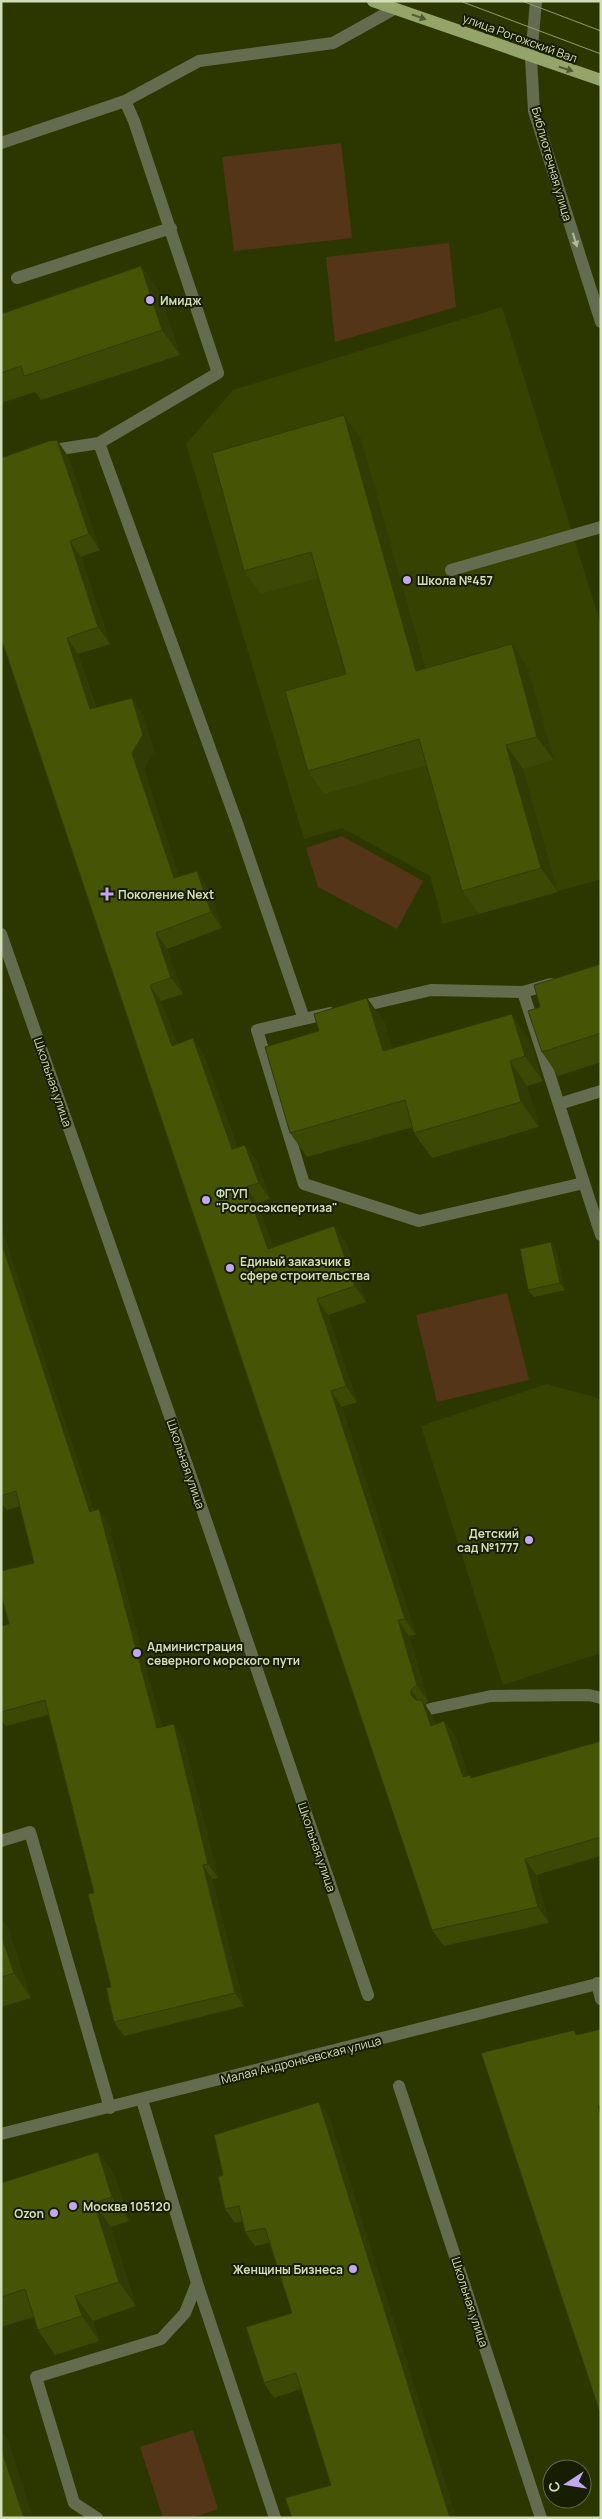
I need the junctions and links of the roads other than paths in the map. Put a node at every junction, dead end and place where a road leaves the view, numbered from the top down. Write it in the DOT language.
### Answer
graph roads {
  1 [pos="373,1"];
  2 [pos="536,1"];
  3 [pos="394,9"];
  4 [pos="531,58"];
  5 [pos="601,80"];
  6 [pos="125,101"];
  7 [pos="1,143"];
  8 [pos="171,228"];
  9 [pos="17,278"];
  10 [pos="601,322"];
  11 [pos="98,442"];
  12 [pos="35,453"];
  13 [pos="601,527"];
  14 [pos="451,570"];
  15 [pos="1,934"];
  16 [pos="566,979"];
  17 [pos="523,992"];
  18 [pos="304,1020"];
  19 [pos="601,1091"];
  20 [pos="559,1104"];
  21 [pos="584,1183"];
  22 [pos="601,1235"];
  23 [pos="601,1698"];
  24 [pos="430,1709"];
  25 [pos="1,1841"];
  26 [pos="599,1983"];
  27 [pos="368,1995"];
  28 [pos="601,1998"];
  29 [pos="399,2086"];
  30 [pos="142,2100"];
  31 [pos="110,2108"];
  32 [pos="1,2134"];
  33 [pos="197,2283"];
  34 [pos="97,2518"];
  35 [pos="275,2518"];
  36 [pos="541,2518"];
  1 -- 3 [label="main road, улица Рогожский Вал"];
  2 -- 4 [label="street, Библиотечная улица"];
  3 -- 4 [label="main road, улица Рогожский Вал, one-way"];
  3 -- 6 [label="street"];
  4 -- 5 [label="main road, улица Рогожский Вал, one-way"];
  4 -- 10 [label="street, Библиотечная улица, one-way"];
  6 -- 7 [label="street"];
  6 -- 8 [label="street"];
  8 -- 9 [label="street"];
  8 -- 11 [label="street"];
  11 -- 12 [label="street"];
  11 -- 18 [label="street"];
  13 -- 14 [label="street"];
  15 -- 27 [label="street, Школьная улица"];
  16 -- 17 [label="street"];
  17 -- 18 [label="street"];
  17 -- 20 [label="street"];
  18 -- 21 [label="street"];
  19 -- 20 [label="street"];
  20 -- 21 [label="street"];
  21 -- 22 [label="street"];
  23 -- 24 [label="street"];
  25 -- 31 [label="street"];
  26 -- 28 [label="street"];
  26 -- 30 [label="street, Малая Андроньевская улица"];
  29 -- 36 [label="street, Школьная улица"];
  30 -- 31 [label="street, Малая Андроньевская улица"];
  30 -- 33 [label="street"];
  31 -- 32 [label="street, Малая Андроньевская улица"];
  33 -- 34 [label="street"];
  33 -- 35 [label="street"];
}
